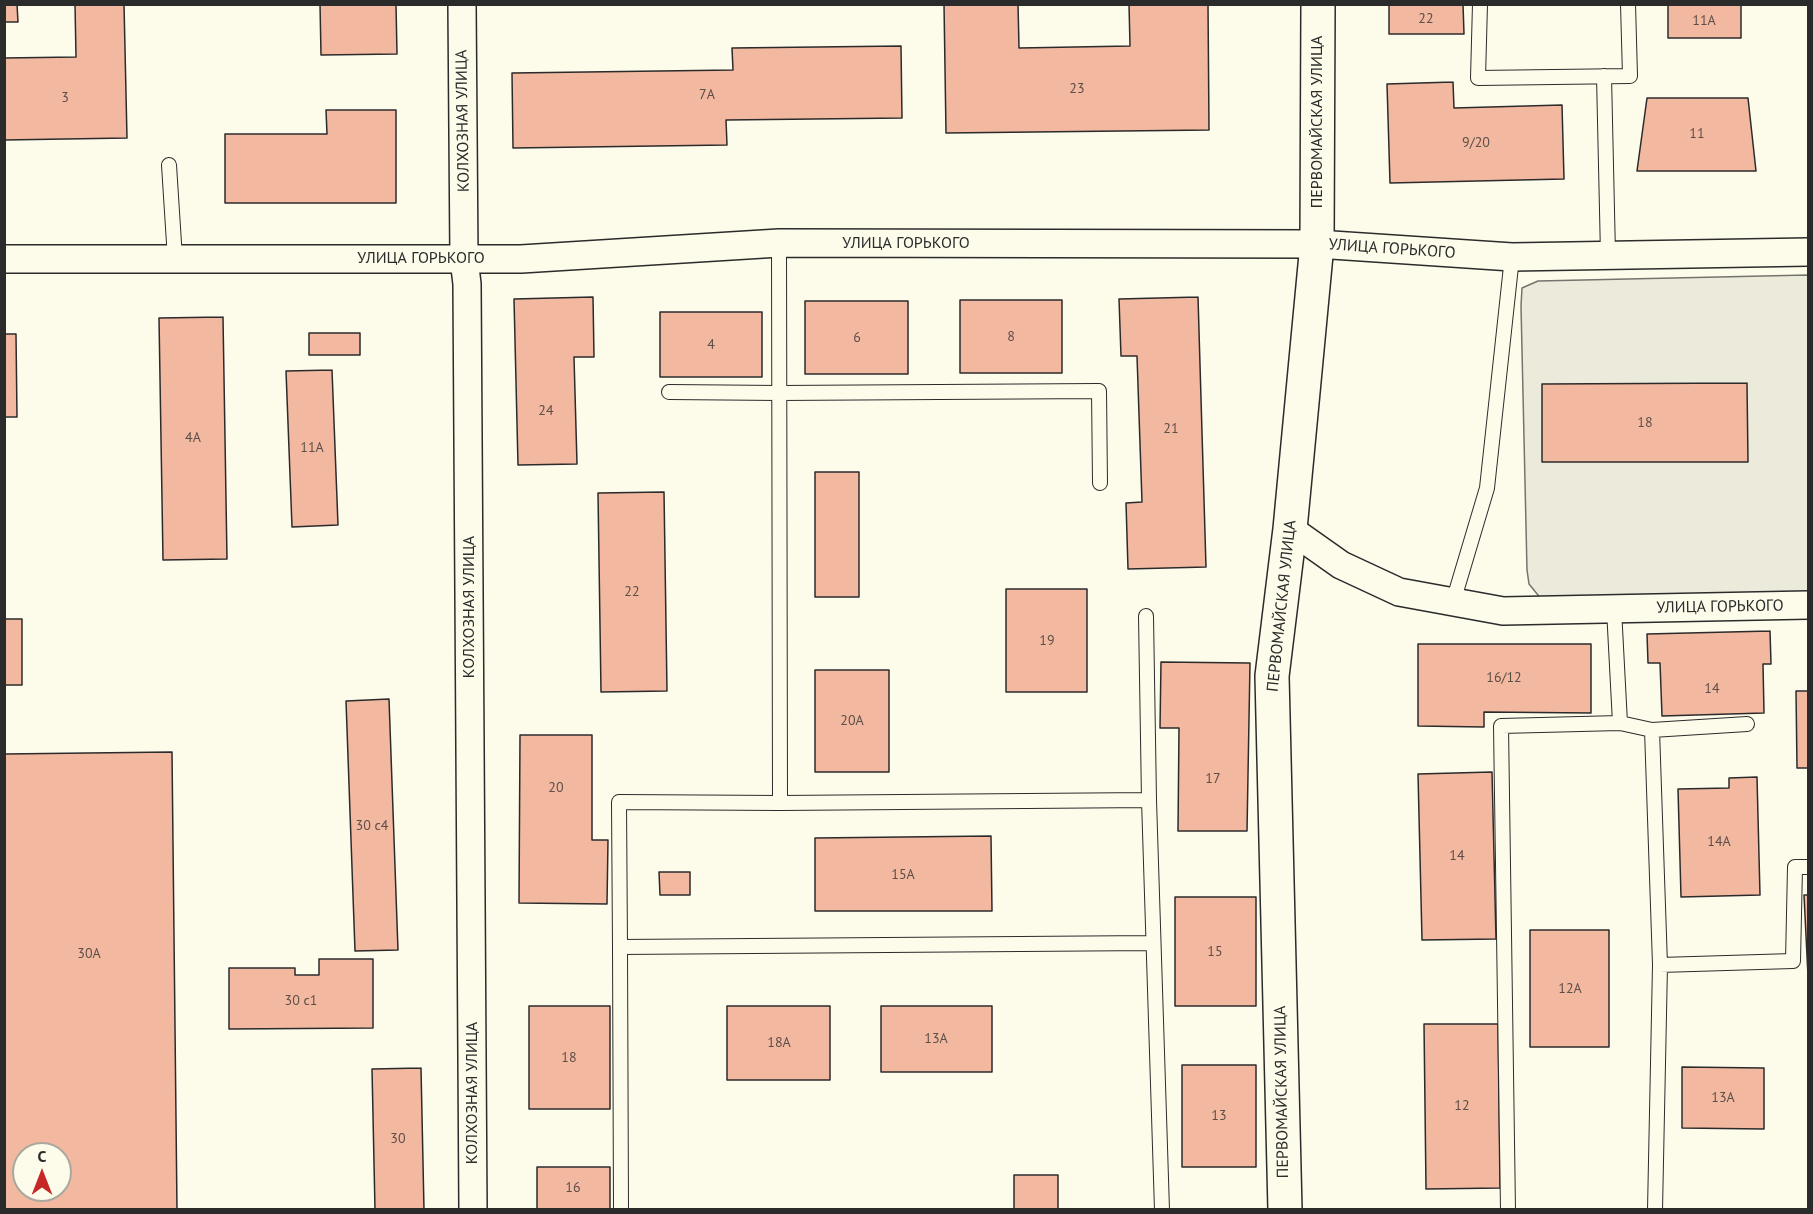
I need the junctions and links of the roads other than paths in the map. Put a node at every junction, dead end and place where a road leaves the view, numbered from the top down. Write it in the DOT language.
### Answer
graph roads {
  1 [pos="462,4"];
  2 [pos="1318,4"];
  3 [pos="1480,4"];
  4 [pos="1628,4"];
  5 [pos="1604,76"];
  6 [pos="169,165"];
  7 [pos="779,243"];
  8 [pos="1317,244"];
  9 [pos="1809,252"];
  10 [pos="1608,255"];
  11 [pos="1512,257"];
  12 [pos="175,259"];
  13 [pos="464,259"];
  14 [pos="4,260"];
  15 [pos="669,392"];
  16 [pos="779,393"];
  17 [pos="1100,483"];
  18 [pos="1290,529"];
  19 [pos="1453,602"];
  20 [pos="1809,605"];
  21 [pos="1614,609"];
  22 [pos="1146,616"];
  23 [pos="1620,723"];
  24 [pos="1747,724"];
  25 [pos="1652,730"];
  26 [pos="1149,800"];
  27 [pos="780,803"];
  28 [pos="1809,867"];
  29 [pos="1153,943"];
  30 [pos="620,947"];
  31 [pos="1660,965"];
  32 [pos="473,1209"];
  33 [pos="621,1209"];
  34 [pos="1162,1209"];
  35 [pos="1285,1209"];
  36 [pos="1508,1209"];
  37 [pos="1655,1209"];
  1 -- 13 [label="street, КОЛХОЗНАЯ УЛИЦА"];
  2 -- 8 [label="street, ПЕРВОМАЙСКАЯ УЛИЦА"];
  3 -- 5 [label="lane"];
  4 -- 5 [label="lane"];
  5 -- 10 [label="lane"];
  6 -- 12 [label="lane"];
  7 -- 8 [label="street, УЛИЦА ГОРЬКОГО"];
  7 -- 13 [label="street, УЛИЦА ГОРЬКОГО"];
  7 -- 16 [label="lane"];
  8 -- 11 [label="street, УЛИЦА ГОРЬКОГО"];
  8 -- 18 [label="street, ПЕРВОМАЙСКАЯ УЛИЦА"];
  9 -- 10 [label="street, УЛИЦА ГОРЬКОГО"];
  10 -- 11 [label="street, УЛИЦА ГОРЬКОГО"];
  11 -- 19 [label="lane"];
  12 -- 13 [label="street, УЛИЦА ГОРЬКОГО"];
  12 -- 14 [label="street, УЛИЦА ГОРЬКОГО"];
  13 -- 32 [label="street, КОЛХОЗНАЯ УЛИЦА"];
  15 -- 16 [label="lane"];
  16 -- 17 [label="lane"];
  16 -- 27 [label="lane"];
  18 -- 19 [label="street, УЛИЦА ГОРЬКОГО"];
  18 -- 35 [label="street, ПЕРВОМАЙСКАЯ УЛИЦА"];
  19 -- 21 [label="street, УЛИЦА ГОРЬКОГО"];
  20 -- 21 [label="street, УЛИЦА ГОРЬКОГО"];
  21 -- 23 [label="lane"];
  22 -- 26 [label="lane"];
  23 -- 25 [label="lane"];
  23 -- 36 [label="lane"];
  24 -- 25 [label="lane"];
  25 -- 31 [label="lane"];
  26 -- 27 [label="lane"];
  26 -- 29 [label="lane"];
  27 -- 30 [label="lane"];
  28 -- 31 [label="lane"];
  29 -- 30 [label="lane"];
  29 -- 34 [label="lane"];
  30 -- 33 [label="lane"];
  31 -- 37 [label="lane"];
}
